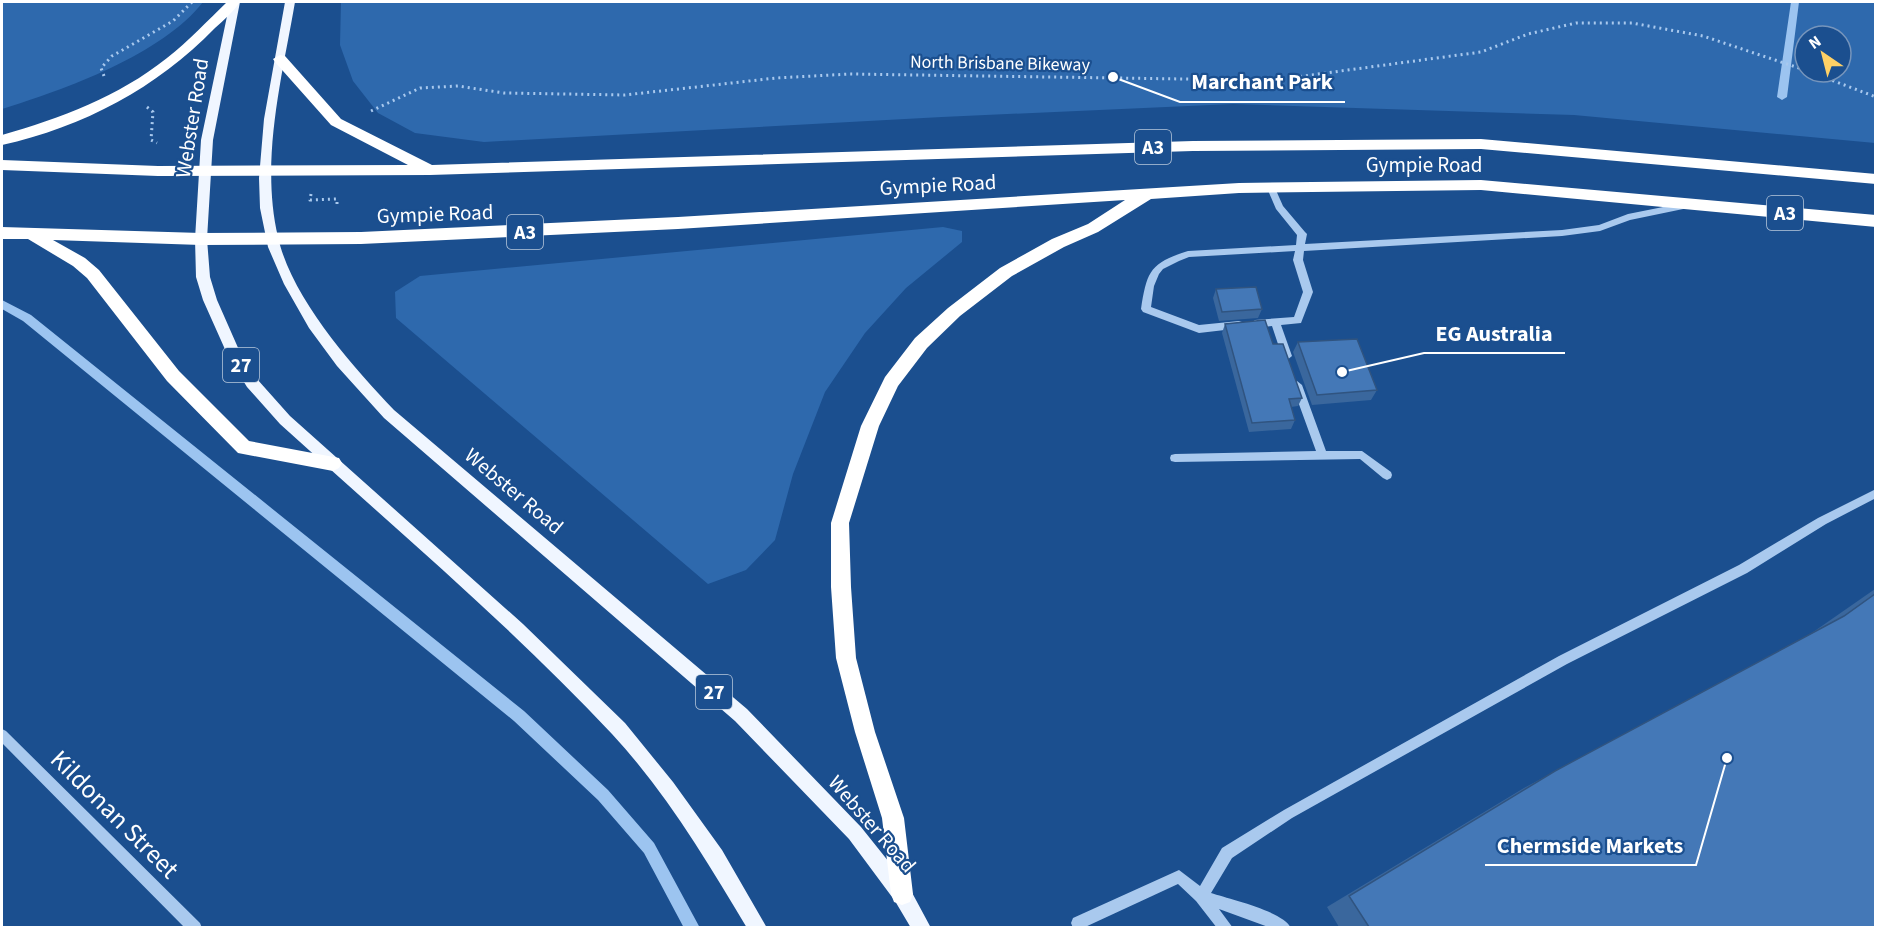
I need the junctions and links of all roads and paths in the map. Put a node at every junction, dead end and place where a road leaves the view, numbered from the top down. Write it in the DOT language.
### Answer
graph roads {
  1 [pos="192,2"];
  2 [pos="234,2"];
  3 [pos="290,2"];
  4 [pos="280,59"];
  5 [pos="1793,66"];
  6 [pos="110,80"];
  7 [pos="1842,84"];
  8 [pos="1875,97"];
  9 [pos="368,113"];
  10 [pos="2,140"];
  11 [pos="2,165"];
  12 [pos="430,170"];
  13 [pos="204,171"];
  14 [pos="266,172"];
  15 [pos="1875,179"];
  16 [pos="1271,188"];
  17 [pos="1149,193"];
  18 [pos="312,194"];
  19 [pos="1694,204"];
  20 [pos="337,205"];
  21 [pos="1875,221"];
  22 [pos="2,233"];
  23 [pos="30,234"];
  24 [pos="271,238"];
  25 [pos="201,239"];
  26 [pos="1300,248"];
  27 [pos="1275,322"];
  28 [pos="1291,367"];
  29 [pos="1295,378"];
  30 [pos="1323,456"];
  31 [pos="1175,458"];
  32 [pos="333,463"];
  33 [pos="1387,475"];
  34 [pos="1875,493"];
  35 [pos="2,735"];
  36 [pos="902,894"];
  37 [pos="1201,896"];
  38 [pos="1078,923"];
  39 [pos="195,927"];
  40 [pos="758,927"];
  41 [pos="922,927"];
  42 [pos="1226,927"];
  43 [pos="1284,927"];
  1 -- 6 [label="path"];
  2 -- 10 [label="highway"];
  2 -- 13 [label="main road, Webster Road / 27"];
  3 -- 4 [label="main road, Webster Road / 27"];
  4 -- 12 [label="highway"];
  4 -- 14 [label="main road, Webster Road / 27"];
  5 -- 9 [label="path, North Brisbane Bikeway"];
  7 -- 8 [label="path"];
  11 -- 13 [label="highway, Gympie Road / A3"];
  12 -- 14 [label="highway, Gympie Road / A3"];
  12 -- 15 [label="highway, Gympie Road / A3"];
  13 -- 14 [label="highway, Gympie Road / A3"];
  13 -- 25 [label="main road, Webster Road / 27"];
  14 -- 24 [label="main road, Webster Road / 27"];
  16 -- 17 [label="highway, Gympie Road / A3"];
  16 -- 19 [label="highway, Gympie Road / A3"];
  16 -- 26 [label="street"];
  17 -- 24 [label="highway, Gympie Road / A3"];
  17 -- 36 [label="highway"];
  18 -- 20 [label="path"];
  19 -- 21 [label="highway, Gympie Road / A3"];
  19 -- 26 [label="street"];
  22 -- 23 [label="highway, Gympie Road / A3"];
  23 -- 25 [label="highway, Gympie Road / A3"];
  23 -- 32 [label="highway"];
  24 -- 25 [label="highway, Gympie Road / A3"];
  24 -- 36 [label="main road, Webster Road / 27"];
  25 -- 32 [label="main road, Webster Road / 27"];
  26 -- 27 [label="street"];
  26 -- 27 [label="street"];
  27 -- 28 [label="street"];
  29 -- 30 [label="street"];
  30 -- 31 [label="street"];
  30 -- 33 [label="street"];
  32 -- 40 [label="main road, Webster Road / 27"];
  34 -- 37 [label="street"];
  35 -- 39 [label="street, Kildonan Street"];
  36 -- 41 [label="main road, Webster Road / 27"];
  37 -- 38 [label="street"];
  37 -- 42 [label="street"];
  37 -- 43 [label="street"];
}
